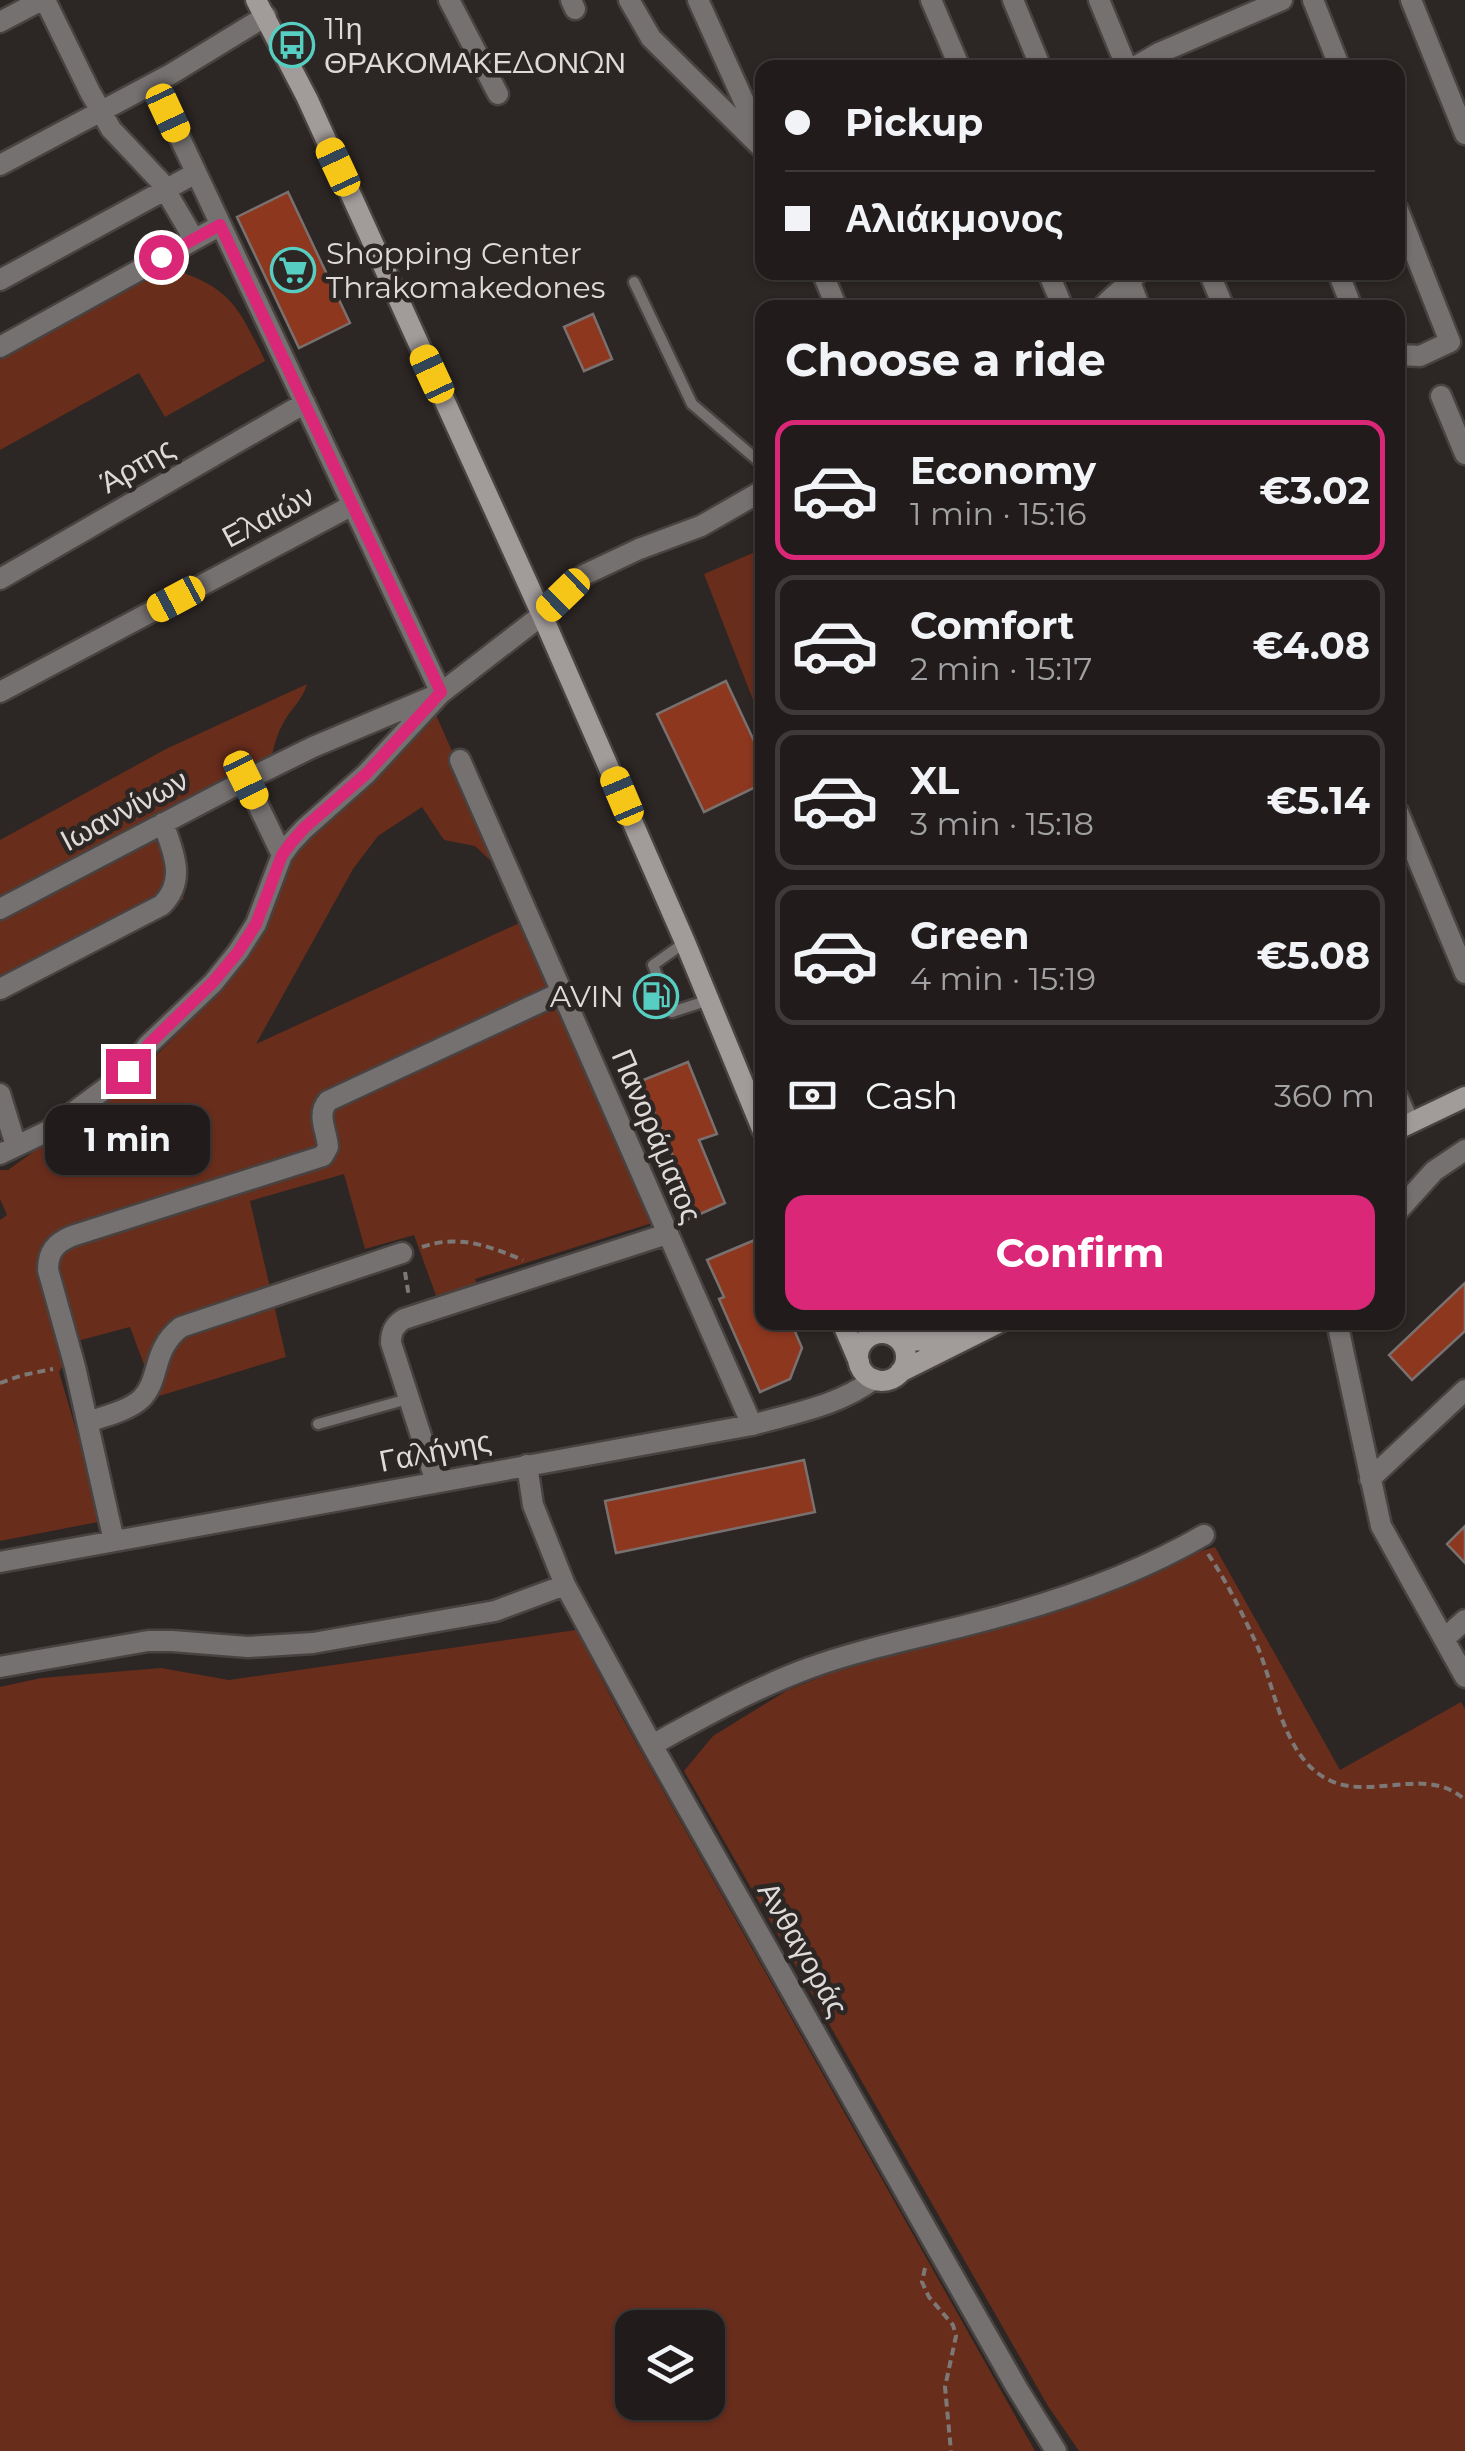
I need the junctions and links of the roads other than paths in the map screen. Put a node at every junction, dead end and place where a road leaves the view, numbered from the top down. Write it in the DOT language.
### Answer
graph roads {
  1 [pos="43,0"];
  2 [pos="449,0"];
  3 [pos="629,0"];
  4 [pos="698,0"];
  5 [pos="932,0"];
  6 [pos="1014,0"];
  7 [pos="1099,0"];
  8 [pos="1282,0"];
  9 [pos="1313,0"];
  10 [pos="1410,0"];
  11 [pos="261,8"];
  12 [pos="0,22"];
  13 [pos="957,60"];
  14 [pos="1038,60"];
  15 [pos="1126,60"];
  16 [pos="1145,60"];
  17 [pos="1337,60"];
  18 [pos="154,83"];
  19 [pos="498,94"];
  20 [pos="101,112"];
  21 [pos="755,129"];
  22 [pos="1465,134"];
  23 [pos="755,138"];
  24 [pos="0,165"];
  25 [pos="196,173"];
  26 [pos="166,190"];
  27 [pos="220,225"];
  28 [pos="1405,228"];
  29 [pos="194,239"];
  30 [pos="0,280"];
  31 [pos="1128,280"];
  32 [pos="634,282"];
  33 [pos="1110,300"];
  34 [pos="0,347"];
  35 [pos="1405,355"];
  36 [pos="1441,396"];
  37 [pos="305,403"];
  38 [pos="1465,454"];
  39 [pos="755,458"];
  40 [pos="755,496"];
  41 [pos="352,506"];
  42 [pos="0,578"];
  43 [pos="542,615"];
  44 [pos="0,692"];
  45 [pos="441,692"];
  46 [pos="460,760"];
  47 [pos="246,780"];
  48 [pos="163,823"];
  49 [pos="1405,829"];
  50 [pos="282,855"];
  51 [pos="0,909"];
  52 [pos="685,942"];
  53 [pos="1465,973"];
  54 [pos="0,989"];
  55 [pos="562,992"];
  56 [pos="710,1000"];
  57 [pos="0,1094"];
  58 [pos="1465,1097"];
  59 [pos="755,1111"];
  60 [pos="1405,1125"];
  61 [pos="8,1150"];
  62 [pos="1465,1150"];
  63 [pos="1405,1203"];
  64 [pos="667,1234"];
  65 [pos="402,1253"];
  66 [pos="845,1330"];
  67 [pos="870,1330"];
  68 [pos="876,1330"];
  69 [pos="979,1330"];
  70 [pos="985,1330"];
  71 [pos="1338,1330"];
  72 [pos="898,1340"];
  73 [pos="859,1363"];
  74 [pos="900,1372"];
  75 [pos="874,1379"];
  76 [pos="1465,1390"];
  77 [pos="408,1398"];
  78 [pos="88,1422"];
  79 [pos="318,1424"];
  80 [pos="752,1425"];
  81 [pos="527,1464"];
  82 [pos="1370,1478"];
  83 [pos="436,1482"];
  84 [pos="1199,1537"];
  85 [pos="114,1541"];
  86 [pos="0,1562"];
  87 [pos="565,1585"];
  88 [pos="1465,1620"];
  89 [pos="1444,1640"];
  90 [pos="0,1667"];
  91 [pos="1465,1676"];
  92 [pos="652,1745"];
  93 [pos="1054,2450"];
  1 -- 12 [label="street"];
  1 -- 20 [label="street"];
  2 -- 19 [label="street"];
  3 -- 23 [label="street"];
  4 -- 21 [label="street"];
  5 -- 13 [label="street"];
  6 -- 14 [label="street"];
  7 -- 15 [label="street"];
  8 -- 16 [label="street"];
  9 -- 17 [label="street"];
  10 -- 22 [label="street"];
  11 -- 18 [label="street"];
  11 -- 43 [label="main road"];
  18 -- 20 [label="street"];
  18 -- 25 [label="street"];
  20 -- 24 [label="street"];
  20 -- 26 [label="street"];
  25 -- 26 [label="street"];
  25 -- 27 [label="street"];
  26 -- 29 [label="street"];
  26 -- 30 [label="street"];
  27 -- 29 [label="street"];
  27 -- 37 [label="street"];
  28 -- 35 [label="street"];
  29 -- 34 [label="street"];
  31 -- 33 [label="street"];
  32 -- 39 [label="lane"];
  36 -- 38 [label="street"];
  37 -- 41 [label="street"];
  37 -- 42 [label="street, Άρτης"];
  40 -- 43 [label="street"];
  41 -- 44 [label="street, Ελαιών"];
  41 -- 45 [label="street"];
  43 -- 45 [label="street"];
  43 -- 52 [label="main road"];
  45 -- 47 [label="street, Ιωαννίνων"];
  45 -- 50 [label="street"];
  46 -- 55 [label="street, Πανοράματος"];
  47 -- 48 [label="street, Ιωαννίνων"];
  47 -- 50 [label="street"];
  48 -- 51 [label="street, Ιωαννίνων"];
  48 -- 54 [label="street"];
  49 -- 53 [label="street"];
  50 -- 61 [label="street"];
  52 -- 56 [label="main road"];
  52 -- 56 [label="lane"];
  55 -- 64 [label="street, Πανοράματος"];
  55 -- 78 [label="street"];
  56 -- 59 [label="main road"];
  57 -- 61 [label="street"];
  58 -- 60 [label="main road"];
  62 -- 63 [label="street"];
  64 -- 77 [label="street"];
  64 -- 80 [label="street, Πανοράματος"];
  65 -- 78 [label="street"];
  66 -- 73 [label="main road"];
  67 -- 73 [label="main road"];
  68 -- 72 [label="main road"];
  69 -- 72 [label="main road"];
  70 -- 74 [label="main road"];
  71 -- 82 [label="street"];
  72 -- 74 [label="main road"];
  73 -- 75 [label="main road"];
  74 -- 75 [label="main road"];
  75 -- 80 [label="street, Γαλήνης"];
  76 -- 82 [label="street"];
  77 -- 79 [label="lane"];
  77 -- 83 [label="street"];
  78 -- 85 [label="street"];
  80 -- 81 [label="street, Γαλήνης"];
  81 -- 83 [label="street, Γαλήνης"];
  81 -- 87 [label="street, Ανθαγοράς"];
  82 -- 89 [label="street"];
  83 -- 85 [label="street, Γαλήνης"];
  84 -- 92 [label="street"];
  85 -- 86 [label="street, Γαλήνης"];
  87 -- 90 [label="street"];
  87 -- 92 [label="street, Ανθαγοράς"];
  88 -- 89 [label="street"];
  89 -- 91 [label="street"];
  92 -- 93 [label="street, Ανθαγοράς"];
}
